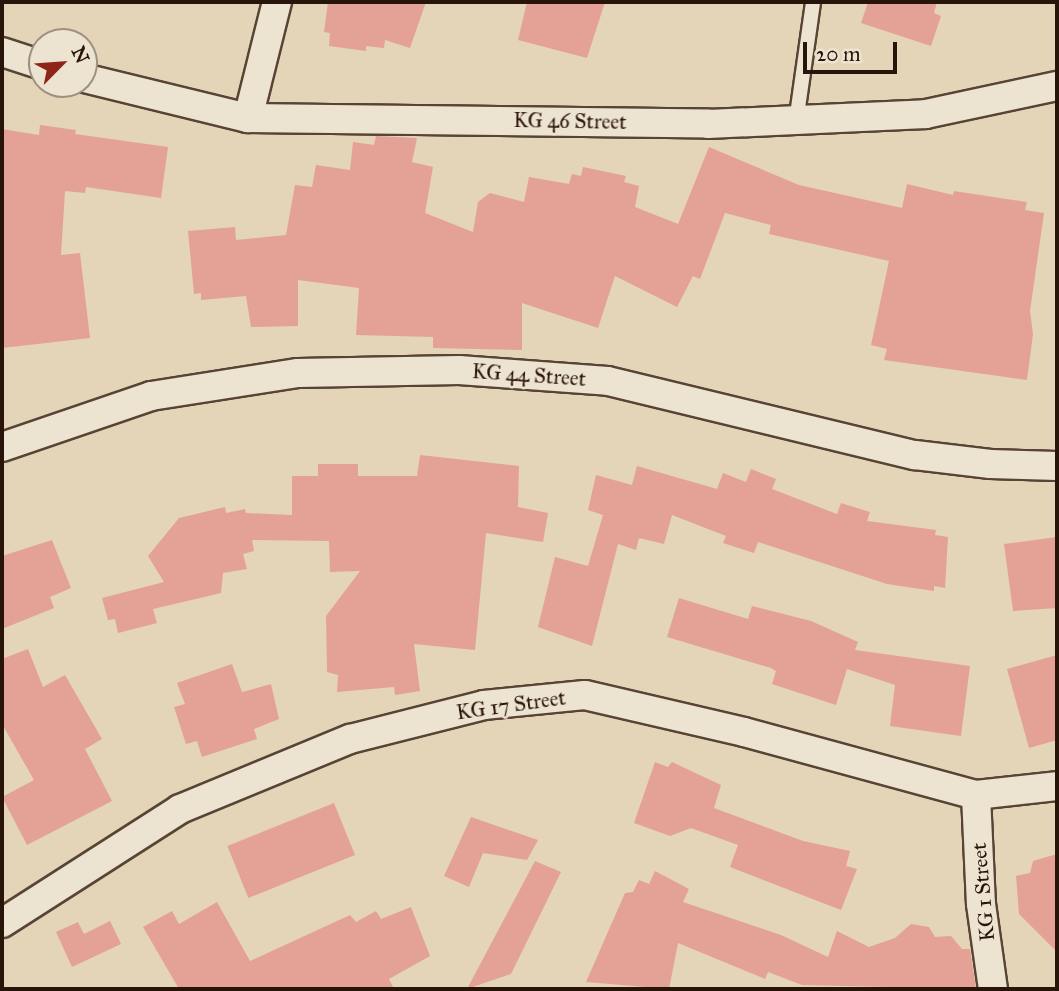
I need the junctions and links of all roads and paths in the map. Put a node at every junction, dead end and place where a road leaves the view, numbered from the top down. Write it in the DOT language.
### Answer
graph roads {
  1 [pos="277,2"];
  2 [pos="813,2"];
  3 [pos="2,52"];
  4 [pos="28,60"];
  5 [pos="98,81"];
  6 [pos="1057,86"];
  7 [pos="248,118"];
  8 [pos="796,122"];
  9 [pos="2,447"];
  10 [pos="1057,466"];
  11 [pos="1057,786"];
  12 [pos="976,795"];
  13 [pos="2,923"];
  14 [pos="993,989"];
  1 -- 7 [label="street"];
  2 -- 8 [label="lane"];
  3 -- 4 [label="street"];
  5 -- 7 [label="street, KG 46 Street"];
  6 -- 8 [label="street, KG 46 Street"];
  7 -- 8 [label="street, KG 46 Street"];
  9 -- 10 [label="street, KG 44 Street"];
  11 -- 12 [label="street, KG 17 Street"];
  12 -- 13 [label="street, KG 17 Street"];
  12 -- 14 [label="street, KG 1 Street"];
}
